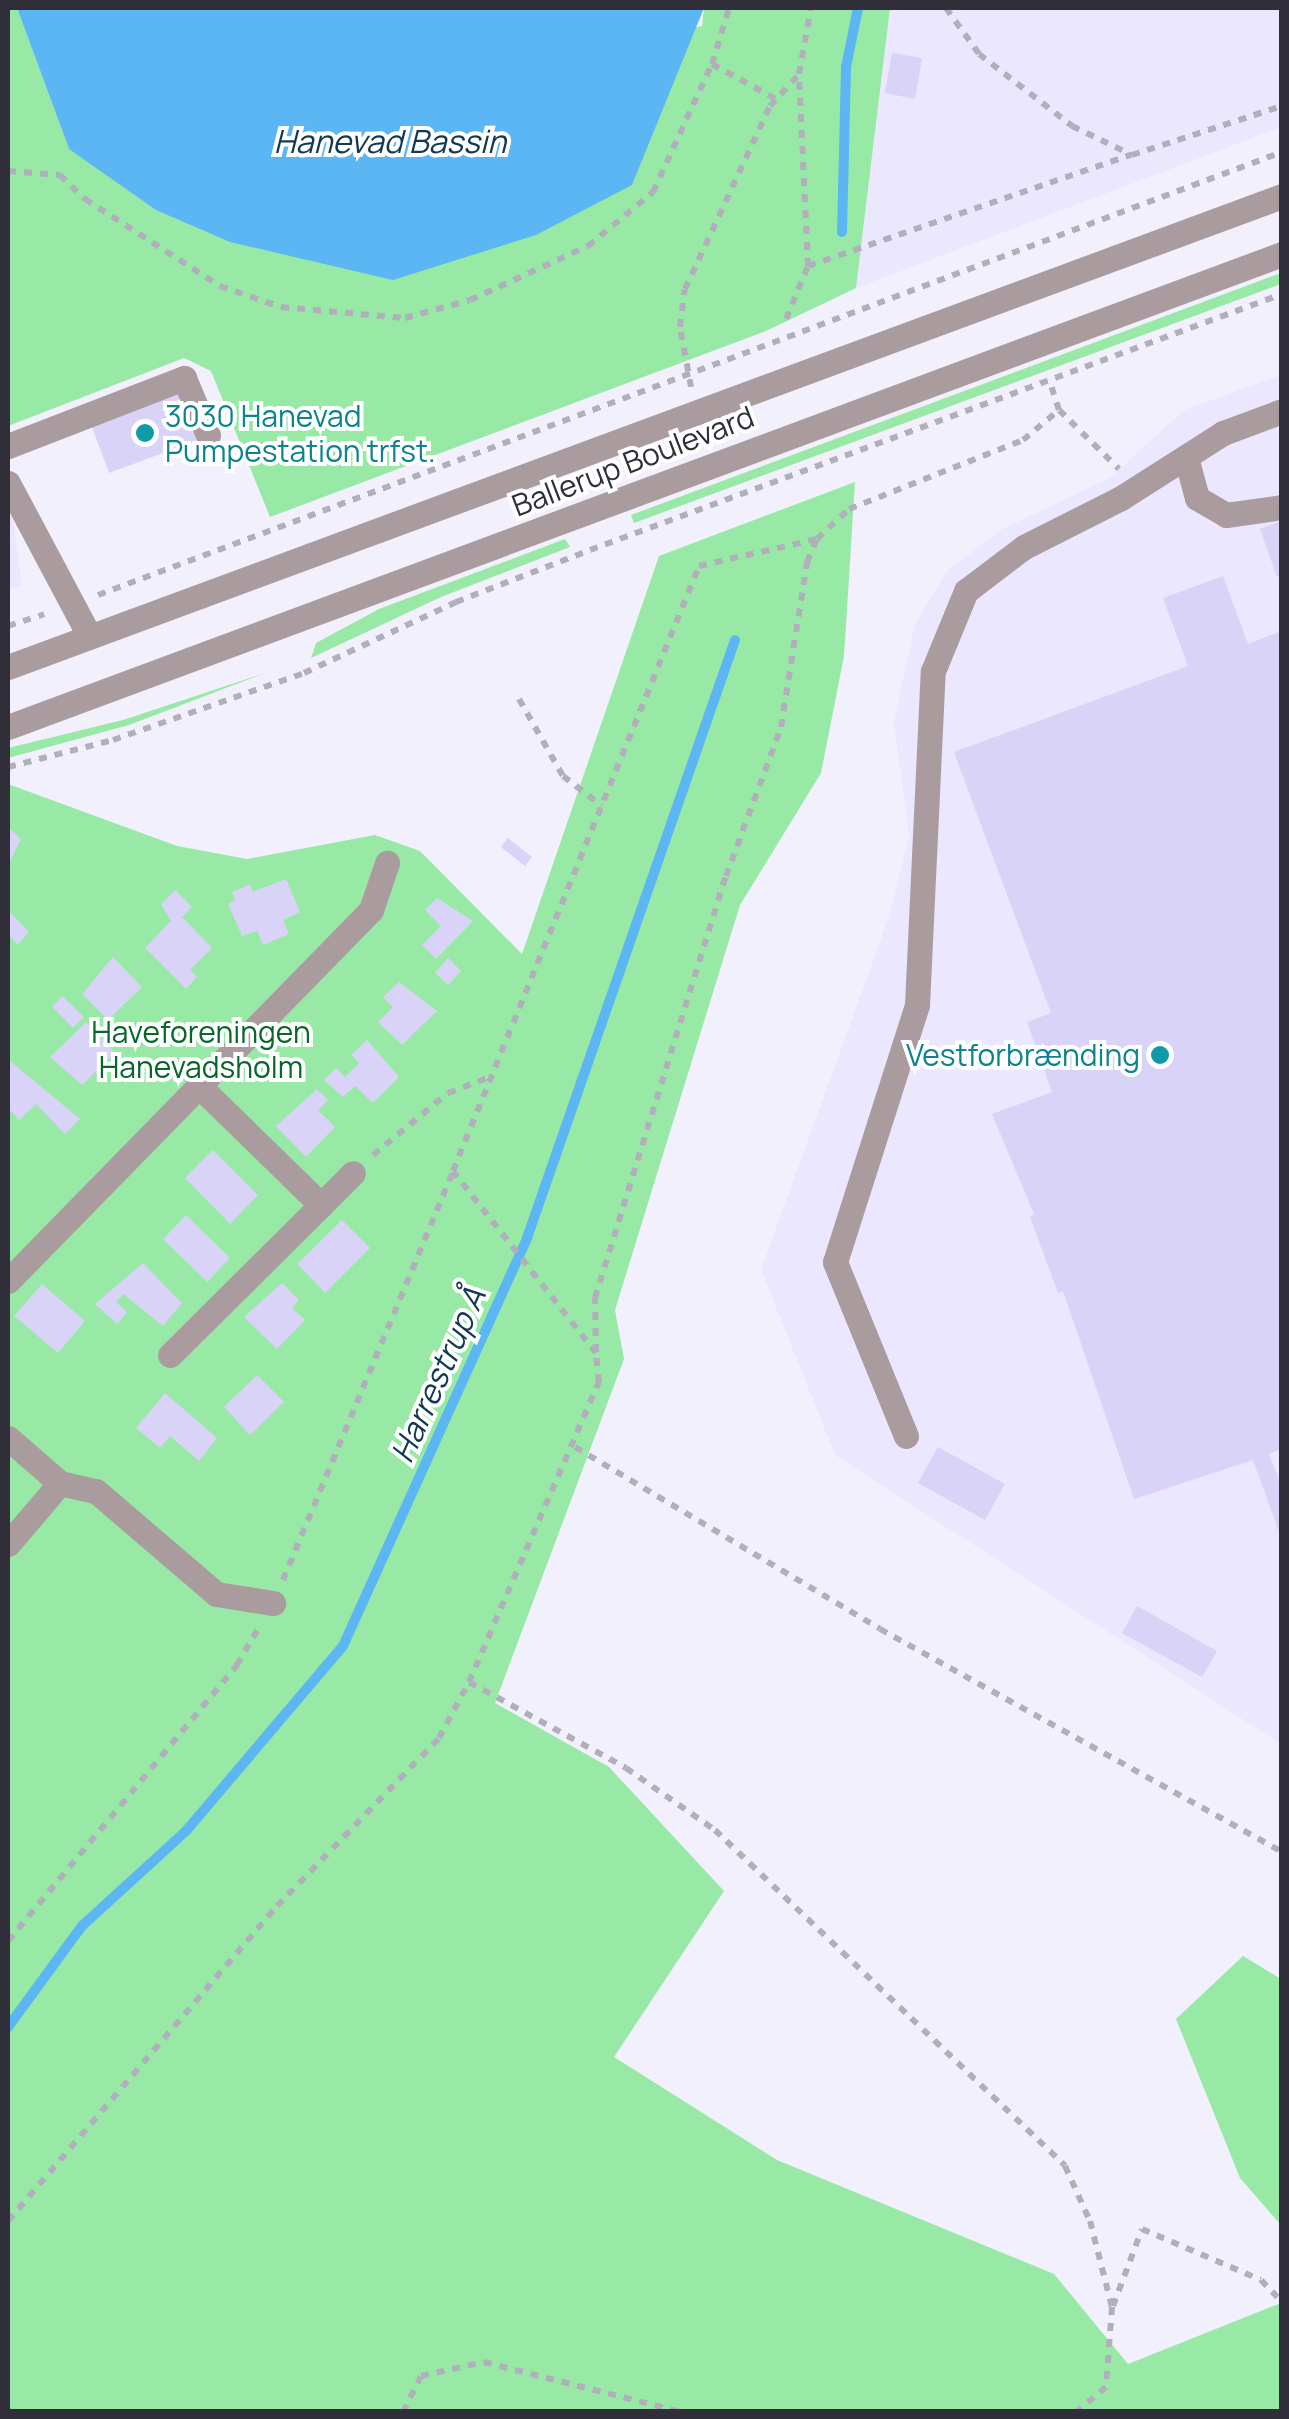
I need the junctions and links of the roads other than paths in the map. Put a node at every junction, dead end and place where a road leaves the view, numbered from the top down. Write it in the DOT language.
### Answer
graph roads {
  1 [pos="1282,196"];
  2 [pos="1282,254"];
  3 [pos="1282,411"];
  4 [pos="208,435"];
  5 [pos="8,446"];
  6 [pos="1186,457"];
  7 [pos="8,483"];
  8 [pos="1282,507"];
  9 [pos="90,636"];
  10 [pos="8,667"];
  11 [pos="8,728"];
  12 [pos="387,863"];
  13 [pos="199,1086"];
  14 [pos="354,1173"];
  15 [pos="321,1204"];
  16 [pos="8,1281"];
  17 [pos="170,1354"];
  18 [pos="906,1436"];
  19 [pos="8,1438"];
  20 [pos="60,1483"];
  21 [pos="8,1544"];
  22 [pos="274,1603"];
  1 -- 9 [label="street, Ballerup Boulevard"];
  2 -- 11 [label="street, Ballerup Boulevard"];
  3 -- 6 [label="street"];
  4 -- 5 [label="street"];
  6 -- 8 [label="street"];
  6 -- 18 [label="street"];
  7 -- 9 [label="street"];
  9 -- 10 [label="street, Ballerup Boulevard"];
  12 -- 13 [label="street"];
  13 -- 15 [label="street"];
  13 -- 16 [label="street"];
  14 -- 15 [label="street"];
  15 -- 17 [label="street"];
  19 -- 20 [label="street"];
  20 -- 21 [label="street"];
  20 -- 22 [label="street"];
}
